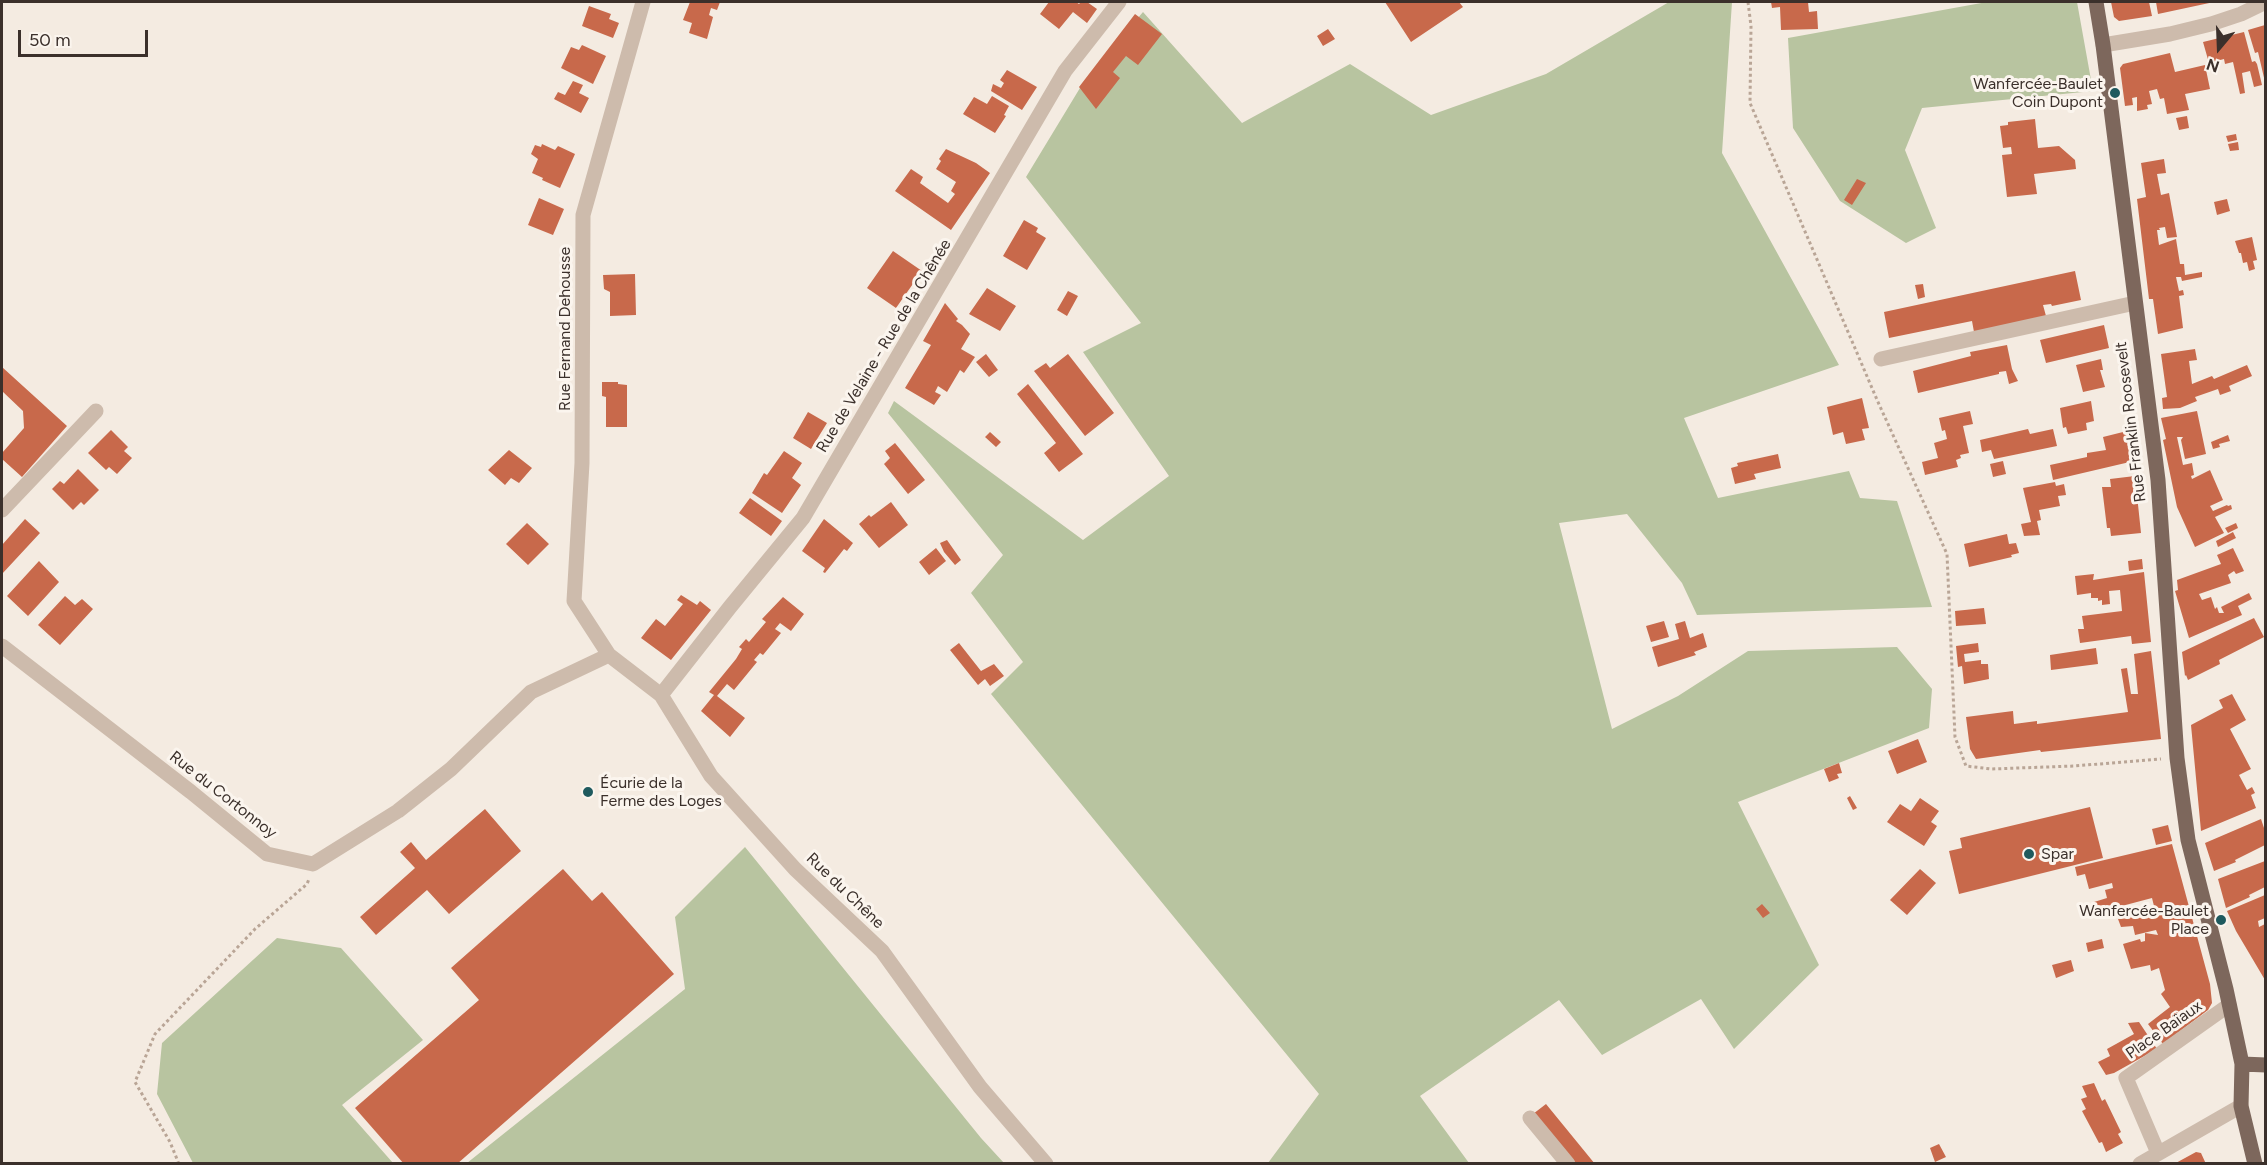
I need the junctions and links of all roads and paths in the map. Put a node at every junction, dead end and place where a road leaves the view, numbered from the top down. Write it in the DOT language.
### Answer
graph roads {
  1 [pos="643,2"];
  2 [pos="1119,2"];
  3 [pos="1748,2"];
  4 [pos="2096,2"];
  5 [pos="2265,2"];
  6 [pos="2103,45"];
  7 [pos="2135,303"];
  8 [pos="1881,359"];
  9 [pos="96,411"];
  10 [pos="2,510"];
  11 [pos="2,646"];
  12 [pos="609,655"];
  13 [pos="661,695"];
  14 [pos="2177,758"];
  15 [pos="2188,840"];
  16 [pos="313,864"];
  17 [pos="2229,1005"];
  18 [pos="2242,1064"];
  19 [pos="2265,1065"];
  20 [pos="2241,1106"];
  21 [pos="1530,1118"];
  22 [pos="2158,1153"];
  23 [pos="2258,1160"];
  24 [pos="180,1164"];
  25 [pos="1046,1164"];
  26 [pos="1568,1164"];
  27 [pos="2140,1164"];
  1 -- 12 [label="street, Rue Fernand Dehousse"];
  2 -- 13 [label="street, Rue de Velaine - Rue de la Chênée"];
  3 -- 14 [label="path"];
  4 -- 6 [label="main road, Rue Franklin Roosevelt"];
  5 -- 6 [label="street"];
  6 -- 7 [label="main road, Rue Franklin Roosevelt"];
  7 -- 8 [label="street"];
  7 -- 14 [label="main road, Rue Franklin Roosevelt"];
  9 -- 10 [label="street"];
  11 -- 16 [label="street, Rue du Cortonnoy"];
  12 -- 13 [label="street, Rue du Chêne"];
  12 -- 16 [label="street"];
  13 -- 25 [label="street, Rue du Chêne"];
  14 -- 15 [label="main road, Rue Franklin Roosevelt"];
  15 -- 17 [label="main road, Place Baïaux"];
  16 -- 24 [label="path"];
  17 -- 18 [label="main road, Place Baïaux"];
  17 -- 22 [label="street, Place Baïaux"];
  18 -- 19 [label="main road"];
  18 -- 20 [label="main road, Place Baïaux"];
  20 -- 22 [label="street"];
  20 -- 23 [label="main road, Place Baïaux"];
  21 -- 26 [label="street"];
  22 -- 27 [label="street"];
}
